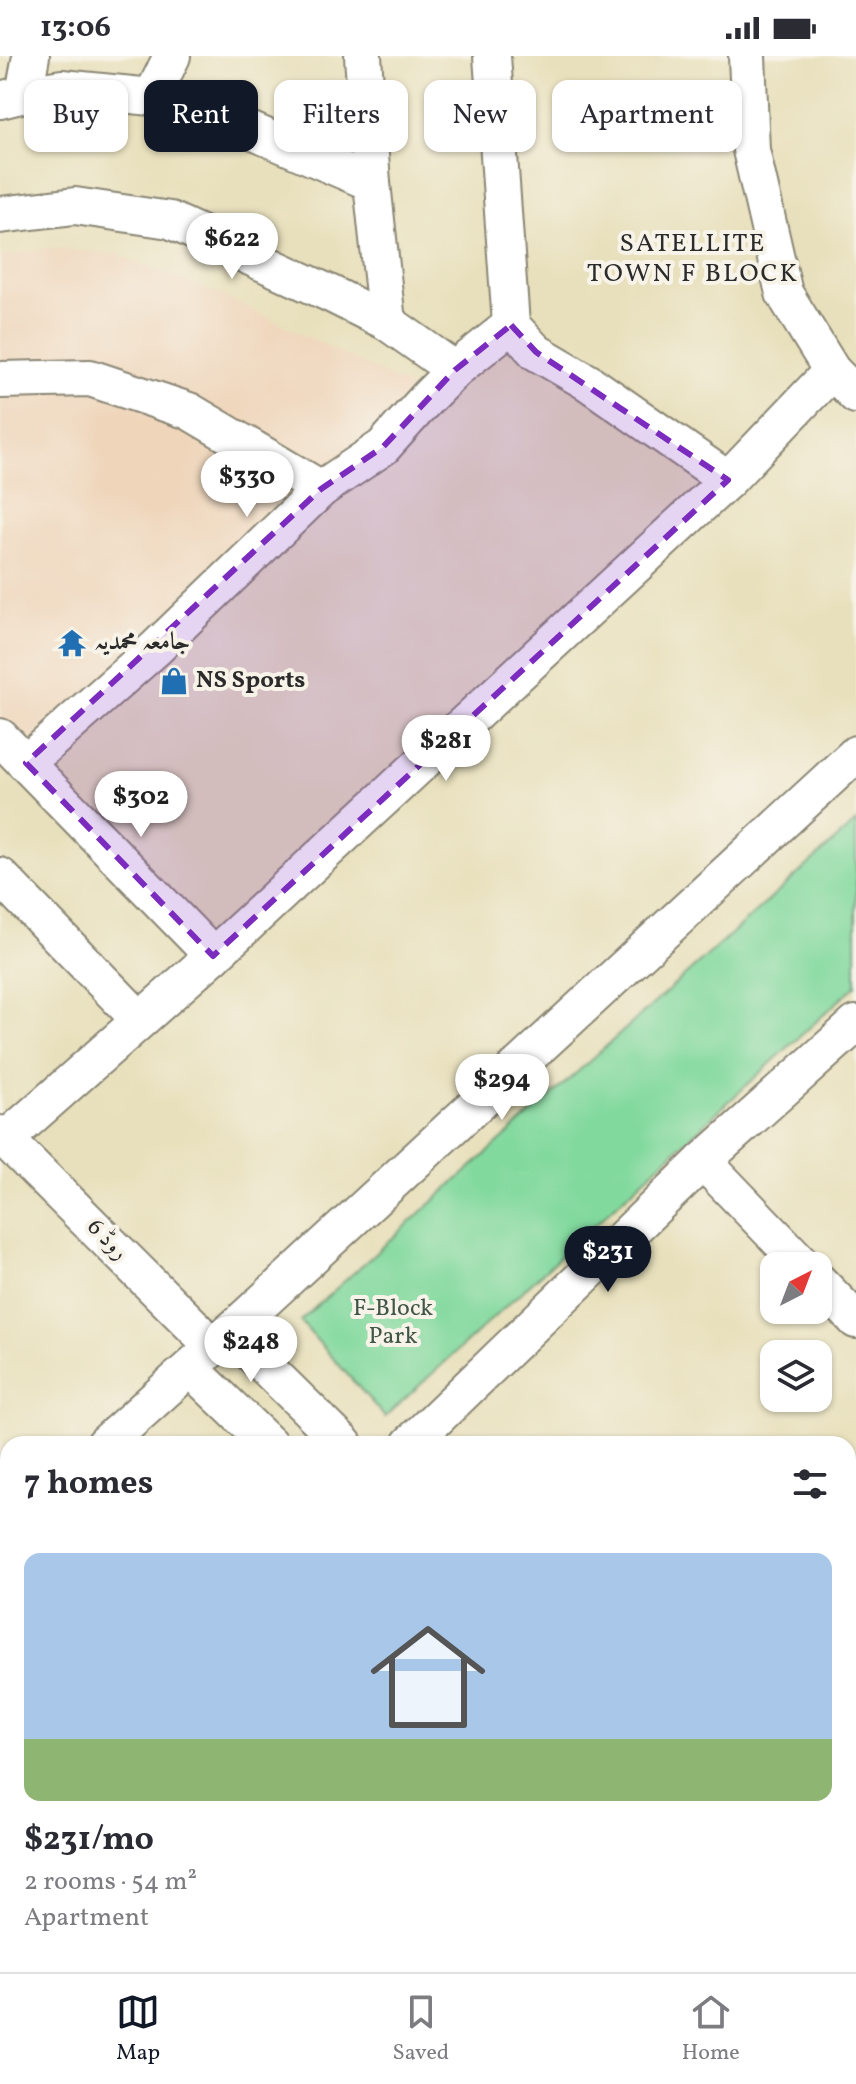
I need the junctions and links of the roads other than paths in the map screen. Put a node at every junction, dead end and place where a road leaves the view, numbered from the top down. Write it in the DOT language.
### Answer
graph roads {
  1 [pos="31,56"];
  2 [pos="172,56"];
  3 [pos="363,56"];
  4 [pos="492,56"];
  5 [pos="747,56"];
  6 [pos="160,80"];
  7 [pos="144,96"];
  8 [pos="12,97"];
  9 [pos="258,134"];
  10 [pos="372,183"];
  11 [pos="0,215"];
  12 [pos="387,322"];
  13 [pos="511,325"];
  14 [pos="455,370"];
  15 [pos="0,380"];
  16 [pos="844,383"];
  17 [pos="728,480"];
  18 [pos="321,489"];
  19 [pos="0,737"];
  20 [pos="856,754"];
  21 [pos="26,763"];
  22 [pos="0,876"];
  23 [pos="213,956"];
  24 [pos="140,1020"];
  25 [pos="856,1024"];
  26 [pos="3,1136"];
  27 [pos="703,1161"];
  28 [pos="791,1252"];
  29 [pos="832,1295"];
  30 [pos="856,1320"];
  31 [pos="212,1349"];
  32 [pos="114,1436"];
  33 [pos="264,1436"];
  34 [pos="333,1436"];
  35 [pos="418,1436"];
  1 -- 8 [label="street"];
  2 -- 6 [label="street"];
  3 -- 10 [label="street"];
  4 -- 13 [label="street"];
  5 -- 16 [label="street"];
  7 -- 8 [label="street"];
  9 -- 10 [label="street"];
  10 -- 12 [label="street"];
  11 -- 12 [label="street"];
  12 -- 14 [label="street"];
  13 -- 14 [label="street"];
  13 -- 17 [label="street"];
  14 -- 18 [label="street"];
  15 -- 18 [label="street"];
  16 -- 17 [label="street"];
  17 -- 23 [label="street"];
  18 -- 21 [label="street"];
  19 -- 21 [label="street"];
  20 -- 31 [label="street"];
  21 -- 23 [label="street"];
  22 -- 24 [label="street"];
  23 -- 24 [label="street"];
  24 -- 26 [label="street"];
  25 -- 27 [label="street"];
  26 -- 31 [label="street, روڈ 6"];
  27 -- 28 [label="street"];
  27 -- 35 [label="street"];
  29 -- 30 [label="street"];
  31 -- 32 [label="street"];
  31 -- 33 [label="street, روڈ 6"];
  31 -- 34 [label="street, روڈ 6"];
}
